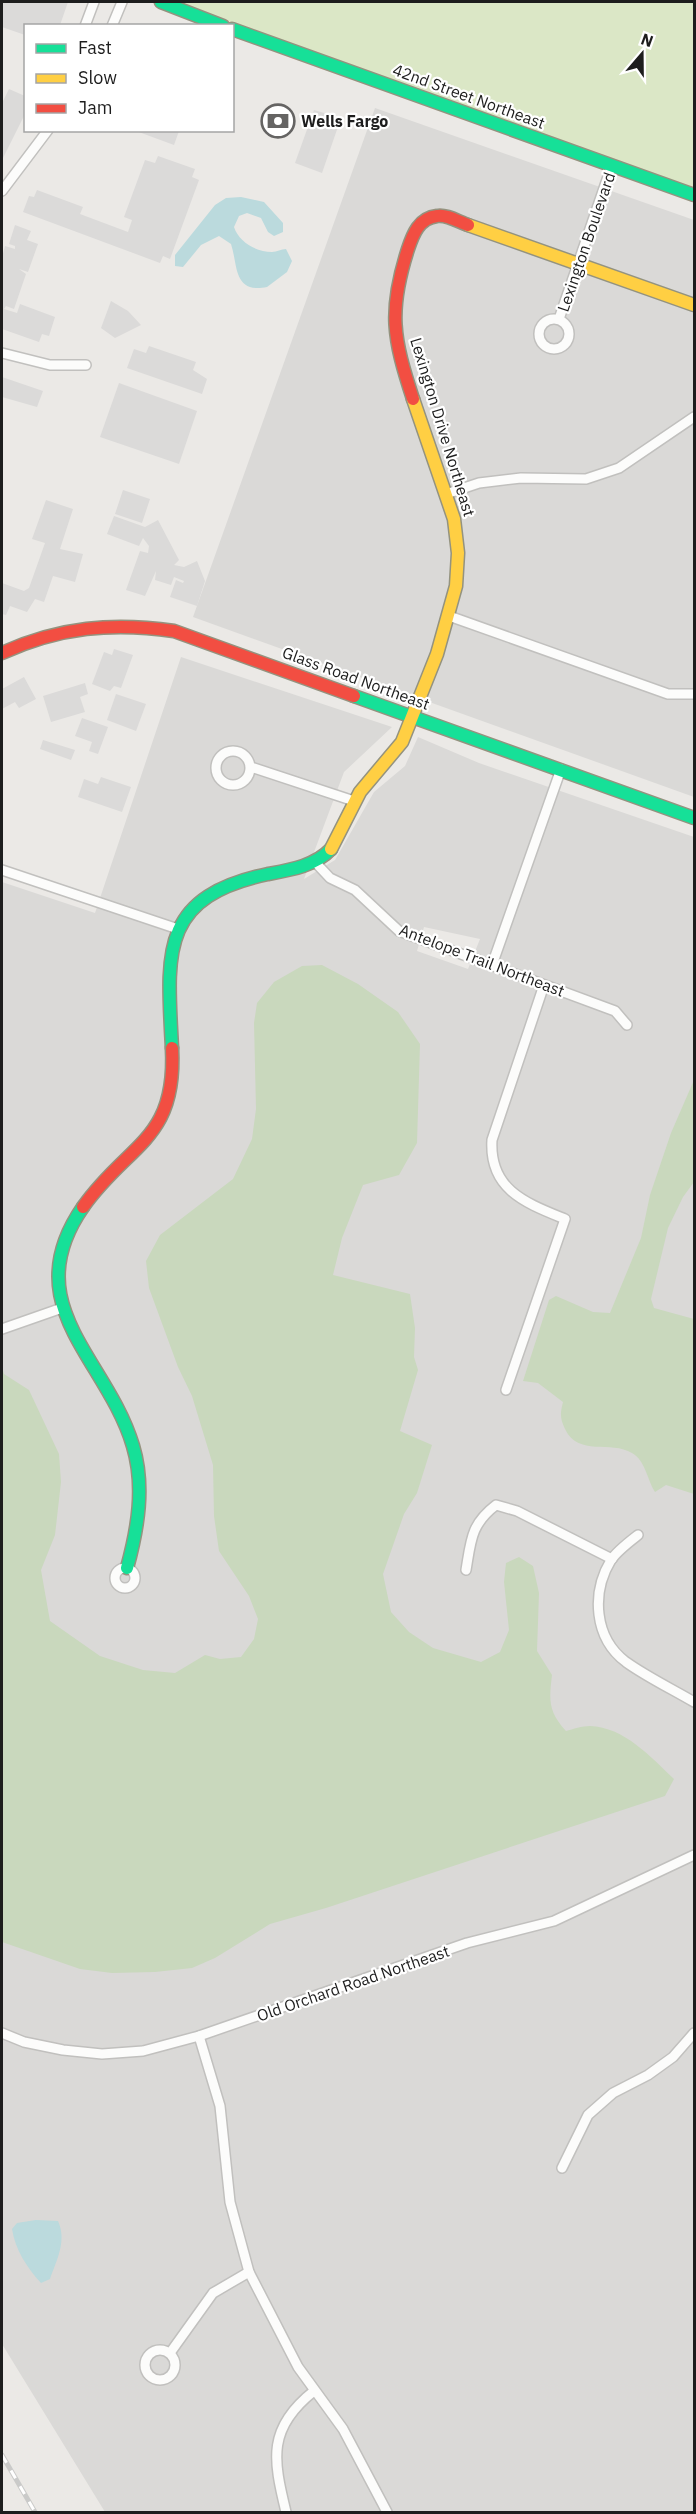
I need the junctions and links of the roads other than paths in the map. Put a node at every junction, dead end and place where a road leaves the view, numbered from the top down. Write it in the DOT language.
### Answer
graph roads {
  1 [pos="94,2"];
  2 [pos="122,2"];
  3 [pos="161,2"];
  4 [pos="86,24"];
  5 [pos="113,24"];
  6 [pos="219,24"];
  7 [pos="234,30"];
  8 [pos="46,132"];
  9 [pos="612,165"];
  10 [pos="2,191"];
  11 [pos="694,195"];
  12 [pos="578,264"];
  13 [pos="694,305"];
  14 [pos="560,319"];
  15 [pos="2,353"];
  16 [pos="86,365"];
  17 [pos="694,417"];
  18 [pos="446,494"];
  19 [pos="449,616"];
  20 [pos="2,654"];
  21 [pos="694,694"];
  22 [pos="412,716"];
  23 [pos="251,767"];
  24 [pos="561,769"];
  25 [pos="354,801"];
  26 [pos="694,818"];
  27 [pos="315,862"];
  28 [pos="2,870"];
  29 [pos="178,929"];
  30 [pos="492,965"];
  31 [pos="544,985"];
  32 [pos="627,1025"];
  33 [pos="62,1308"];
  34 [pos="2,1329"];
  35 [pos="506,1390"];
  36 [pos="638,1534"];
  37 [pos="612,1559"];
  38 [pos="127,1568"];
  39 [pos="466,1570"];
  40 [pos="694,1702"];
  41 [pos="694,1855"];
  42 [pos="2,2033"];
  43 [pos="694,2033"];
  44 [pos="199,2036"];
  45 [pos="562,2168"];
  46 [pos="249,2272"];
  47 [pos="170,2353"];
  48 [pos="314,2391"];
  49 [pos="286,2512"];
  50 [pos="387,2512"];
  1 -- 4 [label="street"];
  2 -- 5 [label="street"];
  3 -- 6 [label="street"];
  7 -- 9 [label="street, 42nd Street Northeast"];
  8 -- 10 [label="street"];
  9 -- 11 [label="street, 42nd Street Northeast"];
  9 -- 12 [label="street, Lexington Boulevard"];
  12 -- 13 [label="street, Lexington Drive Northeast"];
  12 -- 14 [label="street, Lexington Boulevard"];
  12 -- 18 [label="street, Lexington Drive Northeast"];
  15 -- 16 [label="street"];
  17 -- 18 [label="street"];
  18 -- 19 [label="street, Lexington Drive Northeast"];
  19 -- 21 [label="street"];
  19 -- 22 [label="street, Lexington Drive Northeast"];
  20 -- 22 [label="street, Glass Road Northeast"];
  22 -- 24 [label="street, Glass Road Northeast"];
  22 -- 25 [label="street, Lexington Drive Northeast"];
  23 -- 25 [label="street"];
  24 -- 26 [label="street, Glass Road Northeast"];
  24 -- 30 [label="street"];
  25 -- 27 [label="street, Lexington Drive Northeast"];
  27 -- 29 [label="street"];
  27 -- 30 [label="street, Antelope Trail Northeast"];
  28 -- 29 [label="street"];
  29 -- 33 [label="street"];
  30 -- 31 [label="street, Antelope Trail Northeast"];
  31 -- 32 [label="street, Antelope Trail Northeast"];
  31 -- 35 [label="street"];
  33 -- 34 [label="street"];
  33 -- 38 [label="street"];
  36 -- 37 [label="street"];
  37 -- 39 [label="street"];
  37 -- 40 [label="street"];
  41 -- 44 [label="street, Old Orchard Road Northeast"];
  42 -- 44 [label="street, Old Orchard Road Northeast"];
  43 -- 45 [label="street"];
  44 -- 46 [label="street"];
  46 -- 47 [label="street"];
  46 -- 48 [label="street"];
  48 -- 49 [label="street"];
  48 -- 50 [label="street"];
}
